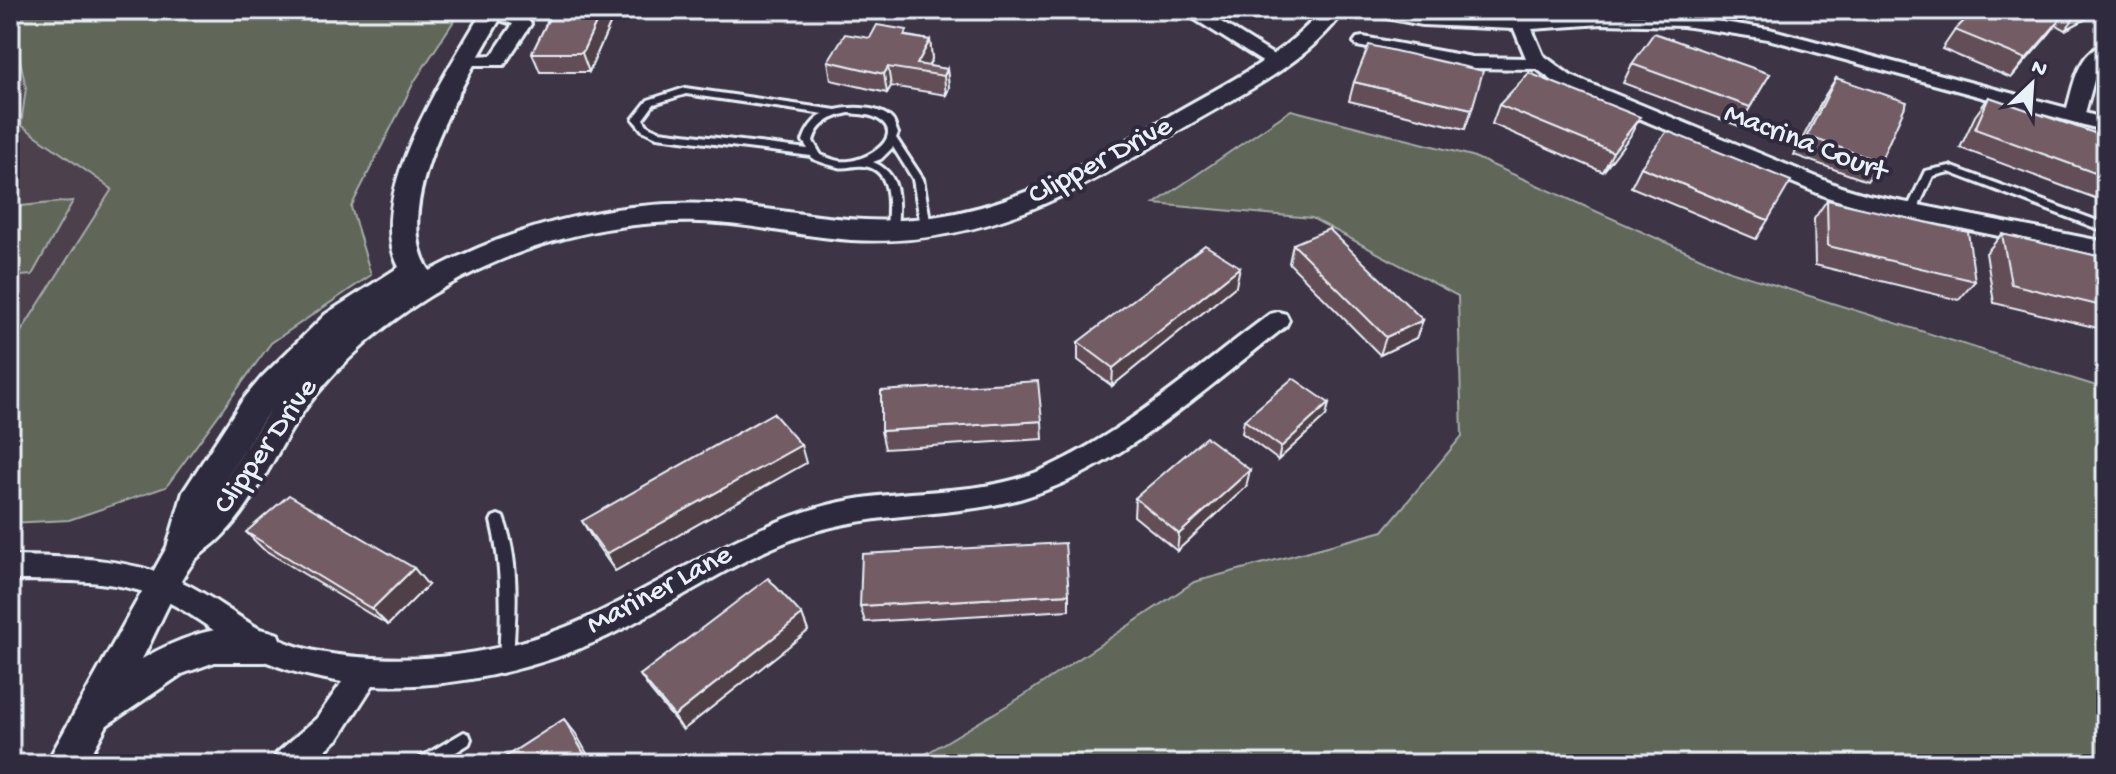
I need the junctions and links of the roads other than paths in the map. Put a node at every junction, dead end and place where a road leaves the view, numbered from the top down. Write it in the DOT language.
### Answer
graph roads {
  1 [pos="1189,10"];
  2 [pos="1334,10"];
  3 [pos="1373,10"];
  4 [pos="493,11"];
  5 [pos="1682,16"];
  6 [pos="1521,24"];
  7 [pos="1363,42"];
  8 [pos="2106,49"];
  9 [pos="1276,62"];
  10 [pos="1538,63"];
  11 [pos="836,113"];
  12 [pos="2074,116"];
  13 [pos="2106,125"];
  14 [pos="893,140"];
  15 [pos="813,153"];
  16 [pos="862,162"];
  17 [pos="1911,211"];
  18 [pos="926,226"];
  19 [pos="2106,228"];
  20 [pos="892,229"];
  21 [pos="2106,250"];
  22 [pos="420,278"];
  23 [pos="1278,320"];
  24 [pos="244,424"];
  25 [pos="276,426"];
  26 [pos="498,521"];
  27 [pos="183,550"];
  28 [pos="10,568"];
  29 [pos="164,587"];
  30 [pos="265,646"];
  31 [pos="506,657"];
  32 [pos="365,672"];
  33 [pos="94,715"];
  34 [pos="464,739"];
  35 [pos="65,764"];
  36 [pos="288,764"];
  37 [pos="423,764"];
  1 -- 9 [label="street"];
  2 -- 9 [label="street, Clipper Drive"];
  3 -- 6 [label="street"];
  4 -- 22 [label="street"];
  5 -- 6 [label="street"];
  5 -- 12 [label="street"];
  6 -- 10 [label="street"];
  7 -- 10 [label="street"];
  8 -- 12 [label="street"];
  9 -- 18 [label="street, Clipper Drive"];
  10 -- 17 [label="street, Macrina Court"];
  11 -- 14 [label="lane"];
  11 -- 15 [label="lane"];
  11 -- 15 [label="lane"];
  12 -- 13 [label="street"];
  14 -- 16 [label="lane"];
  14 -- 18 [label="lane"];
  15 -- 16 [label="lane"];
  16 -- 20 [label="lane"];
  17 -- 19 [label="lane"];
  17 -- 21 [label="street, Macrina Court"];
  18 -- 20 [label="street, Clipper Drive"];
  20 -- 22 [label="street, Clipper Drive"];
  22 -- 24 [label="street, Clipper Drive"];
  22 -- 25 [label="street, Clipper Drive"];
  23 -- 31 [label="street, Mariner Lane"];
  24 -- 25 [label="lane"];
  24 -- 27 [label="street, Clipper Drive"];
  25 -- 27 [label="street, Clipper Drive"];
  26 -- 31 [label="lane"];
  27 -- 29 [label="street, Clipper Drive"];
  28 -- 29 [label="street, Mariner Lane"];
  29 -- 30 [label="street, Mariner Lane"];
  29 -- 33 [label="street, Clipper Drive"];
  30 -- 32 [label="street, Mariner Lane"];
  30 -- 33 [label="street"];
  31 -- 32 [label="street, Mariner Lane"];
  32 -- 36 [label="street"];
  33 -- 35 [label="street, Clipper Drive"];
  34 -- 37 [label="lane"];
}
